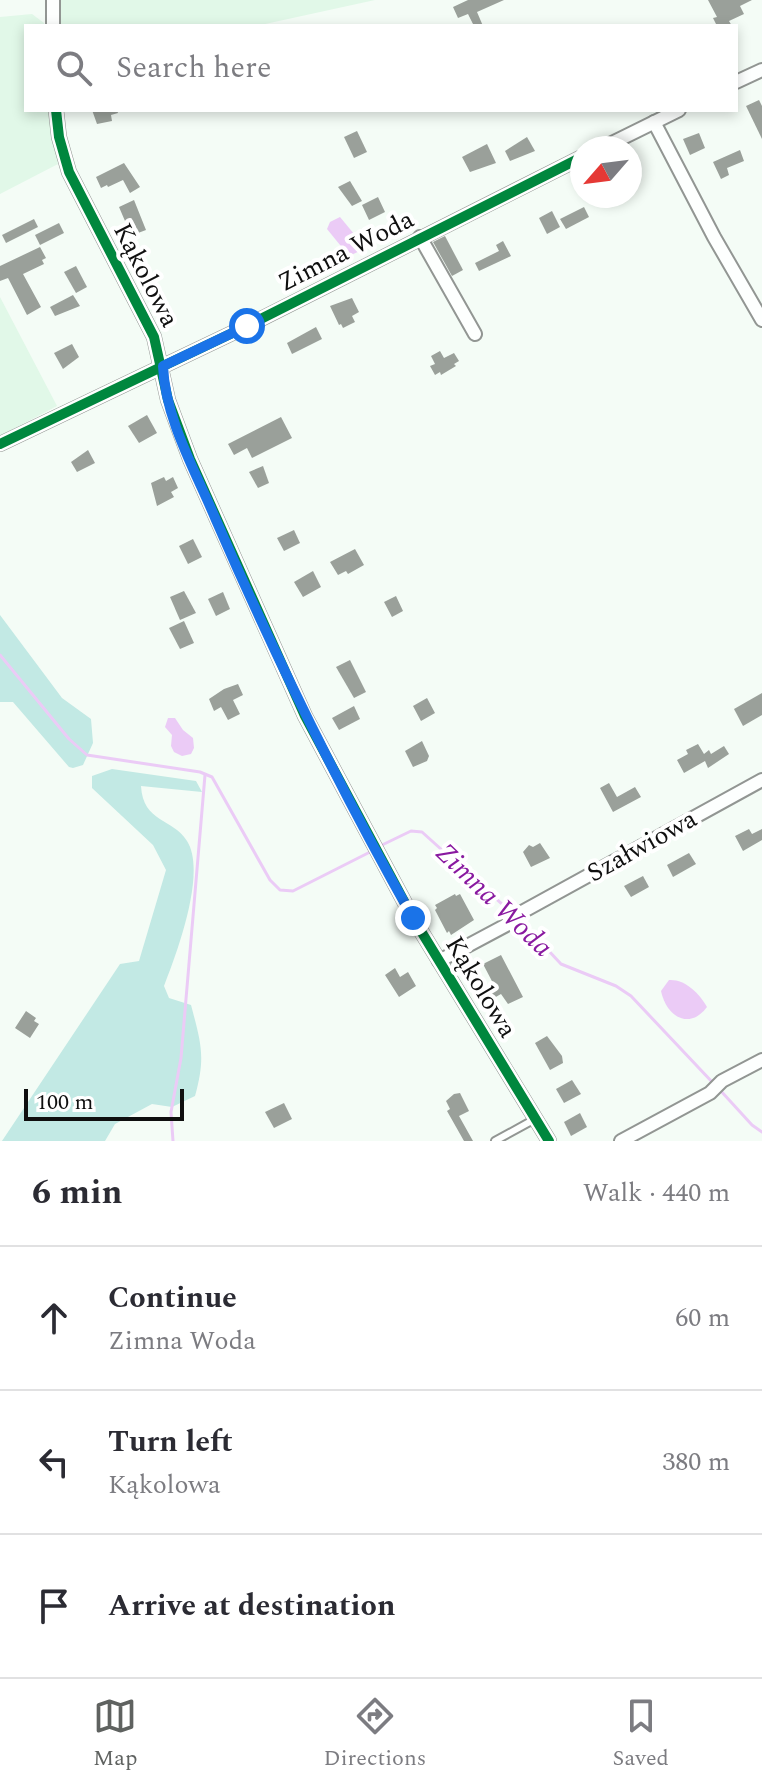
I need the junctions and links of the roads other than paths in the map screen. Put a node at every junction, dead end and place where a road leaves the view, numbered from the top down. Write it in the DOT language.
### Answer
graph roads {
  1 [pos="53,0"];
  2 [pos="53,24"];
  3 [pos="762,70"];
  4 [pos="738,81"];
  5 [pos="56,112"];
  6 [pos="675,112"];
  7 [pos="654,122"];
  8 [pos="626,136"];
  9 [pos="570,163"];
  10 [pos="420,237"];
  11 [pos="762,320"];
  12 [pos="475,334"];
  13 [pos="163,366"];
  14 [pos="0,444"];
  15 [pos="762,780"];
  16 [pos="439,961"];
  17 [pos="762,1060"];
  18 [pos="535,1119"];
  19 [pos="495,1141"];
  20 [pos="549,1141"];
  21 [pos="621,1141"];
  1 -- 2 [label="street"];
  3 -- 4 [label="street"];
  5 -- 13 [label="street, Kąkolowa"];
  6 -- 7 [label="street"];
  7 -- 8 [label="street"];
  7 -- 11 [label="street"];
  9 -- 10 [label="street, Zimna Woda"];
  10 -- 12 [label="street"];
  10 -- 13 [label="street, Zimna Woda"];
  13 -- 14 [label="street, Zimna Woda"];
  13 -- 16 [label="street, Kąkolowa"];
  15 -- 16 [label="street, Szałwiowa"];
  16 -- 18 [label="street, Kąkolowa"];
  17 -- 21 [label="street"];
  18 -- 19 [label="lane"];
  18 -- 20 [label="street, Kąkolowa"];
}
